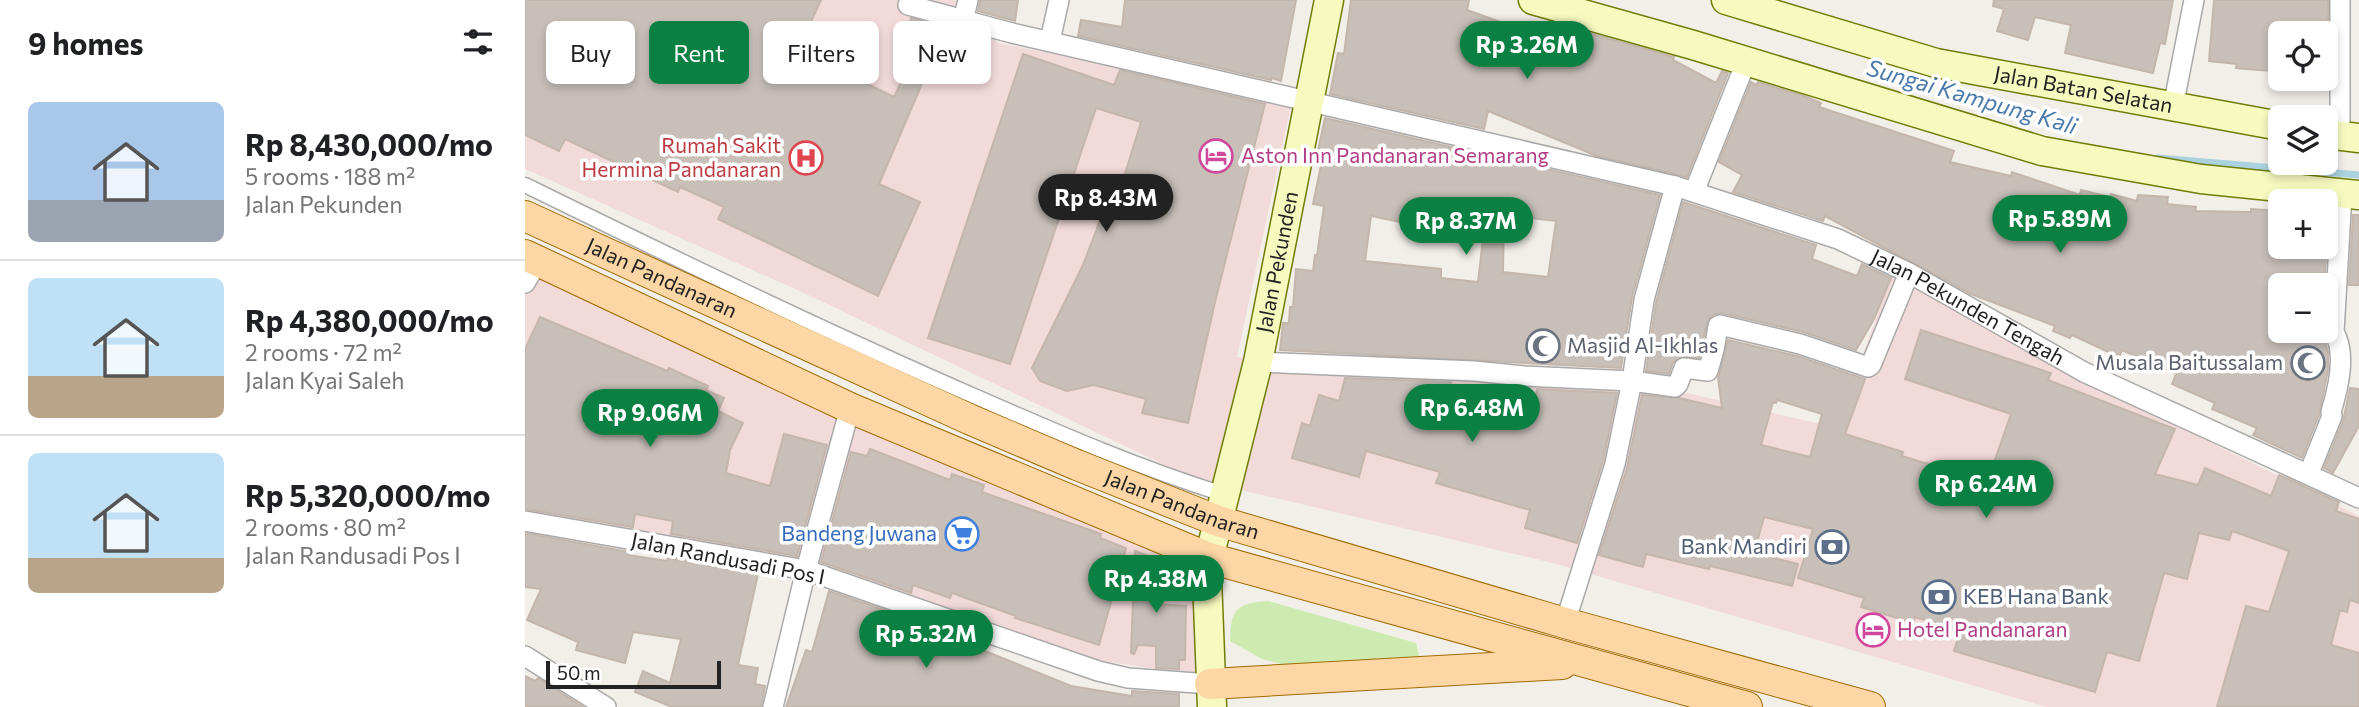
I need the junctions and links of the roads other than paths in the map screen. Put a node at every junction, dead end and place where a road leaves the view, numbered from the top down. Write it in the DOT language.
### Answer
graph roads {
  1 [pos="968,0"];
  2 [pos="1059,0"];
  3 [pos="1329,0"];
  4 [pos="1533,0"];
  5 [pos="1725,0"];
  6 [pos="2194,0"];
  7 [pos="2340,0"];
  8 [pos="908,5"];
  9 [pos="963,21"];
  10 [pos="991,27"];
  11 [pos="1050,41"];
  12 [pos="1746,62"];
  13 [pos="1310,102"];
  14 [pos="2173,107"];
  15 [pos="2268,124"];
  16 [pos="2341,136"];
  17 [pos="525,184"];
  18 [pos="1685,189"];
  19 [pos="2351,195"];
  20 [pos="525,216"];
  21 [pos="529,266"];
  22 [pos="1909,273"];
  23 [pos="2339,358"];
  24 [pos="2359,359"];
  25 [pos="1258,362"];
  26 [pos="1632,381"];
  27 [pos="851,408"];
  28 [pos="2309,473"];
  29 [pos="2359,498"];
  30 [pos="1221,508"];
  31 [pos="525,521"];
  32 [pos="1209,558"];
  33 [pos="806,570"];
  34 [pos="1565,623"];
  35 [pos="525,656"];
  36 [pos="1587,663"];
  37 [pos="1211,695"];
  38 [pos="606,707"];
  39 [pos="773,707"];
  40 [pos="1747,707"];
  41 [pos="1870,707"];
  1 -- 9 [label="street"];
  2 -- 11 [label="street"];
  3 -- 13 [label="main road, Jalan Pekunden"];
  4 -- 12 [label="main road"];
  5 -- 14 [label="main road, Jalan Batan Selatan"];
  6 -- 14 [label="street"];
  7 -- 16 [label="street"];
  8 -- 9 [label="street, Jalan Pekunden Tengah"];
  10 -- 11 [label="street, Jalan Pekunden Tengah"];
  11 -- 13 [label="street, Jalan Pekunden Tengah"];
  12 -- 18 [label="street"];
  12 -- 19 [label="main road"];
  13 -- 18 [label="street, Jalan Pekunden Tengah"];
  13 -- 25 [label="main road, Jalan Pekunden"];
  14 -- 15 [label="main road, Jalan Batan Selatan"];
  17 -- 30 [label="street"];
  18 -- 22 [label="street, Jalan Pekunden Tengah"];
  18 -- 26 [label="street"];
  19 -- 23 [label="street"];
  20 -- 30 [label="main road, Jalan Pandanaran"];
  21 -- 27 [label="main road, Jalan Pandanaran"];
  22 -- 26 [label="street"];
  22 -- 28 [label="street, Jalan Pekunden Tengah"];
  23 -- 24 [label="street"];
  23 -- 28 [label="street"];
  25 -- 26 [label="street"];
  25 -- 30 [label="main road, Jalan Pekunden"];
  26 -- 34 [label="street"];
  27 -- 32 [label="main road, Jalan Pandanaran"];
  27 -- 33 [label="street"];
  28 -- 29 [label="street, Jalan Pekunden Tengah"];
  30 -- 32 [label="main road, Jalan Pekunden"];
  30 -- 34 [label="main road, Jalan Pandanaran"];
  31 -- 33 [label="street, Jalan Randusadi Pos I"];
  32 -- 36 [label="main road, Jalan Pandanaran"];
  32 -- 37 [label="main road, Jalan Pekunden"];
  33 -- 37 [label="street, Jalan Randusadi Pos I"];
  33 -- 39 [label="street"];
  34 -- 41 [label="main road, Jalan Pandanaran"];
  35 -- 38 [label="street"];
  36 -- 37 [label="main road"];
  36 -- 40 [label="main road, Jalan Pandanaran"];
}
